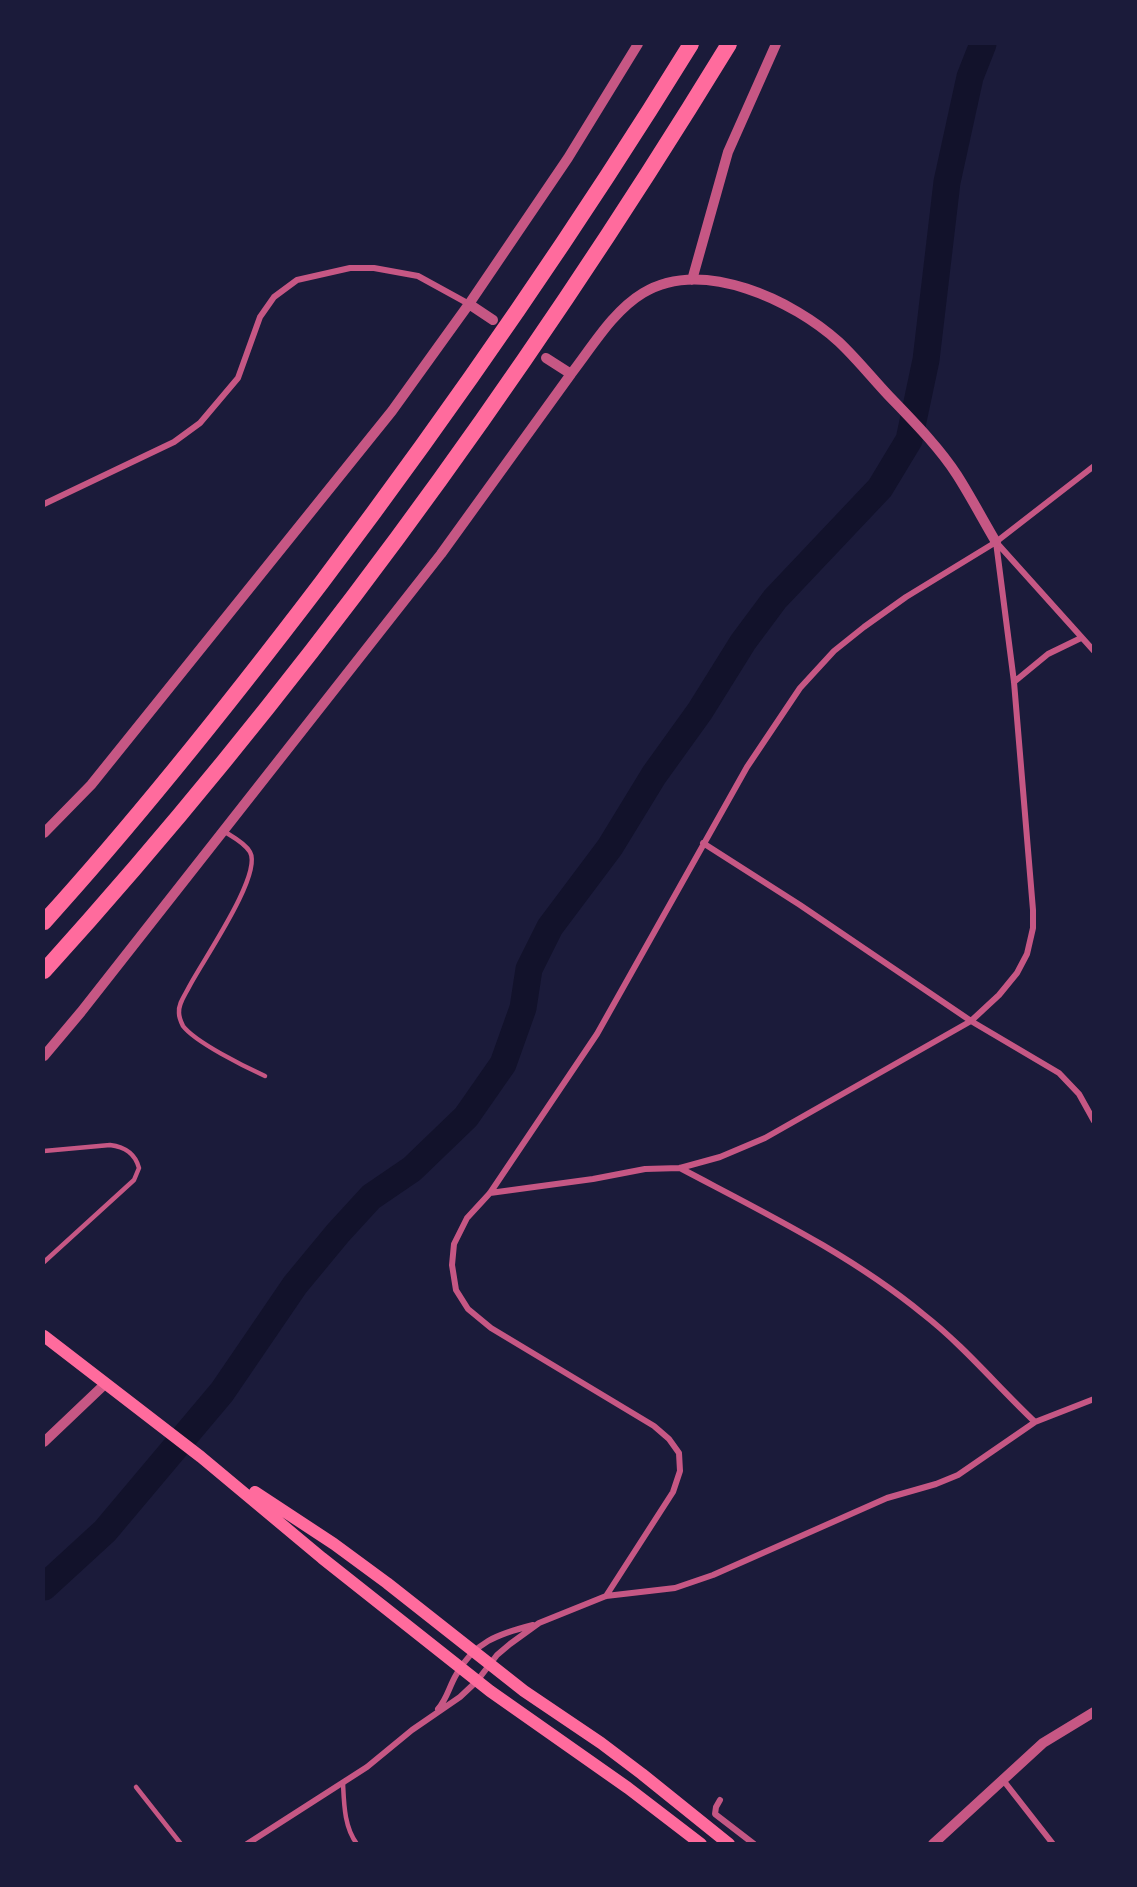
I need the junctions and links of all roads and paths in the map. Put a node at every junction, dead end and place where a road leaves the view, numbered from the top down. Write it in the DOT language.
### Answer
graph roads {
  1 [pos="638,44"];
  2 [pos="691,44"];
  3 [pos="729,44"];
  4 [pos="776,44"];
  5 [pos="692,280"];
  6 [pos="469,304"];
  7 [pos="493,320"];
  8 [pos="546,358"];
  9 [pos="571,374"];
  10 [pos="1094,466"];
  11 [pos="44,504"];
  12 [pos="996,543"];
  13 [pos="1082,638"];
  14 [pos="1094,651"];
  15 [pos="1014,682"];
  16 [pos="223,830"];
  17 [pos="44,833"];
  18 [pos="703,843"];
  19 [pos="44,922"];
  20 [pos="44,970"];
  21 [pos="971,1021"];
  22 [pos="44,1056"];
  23 [pos="265,1076"];
  24 [pos="1094,1120"];
  25 [pos="44,1151"];
  26 [pos="680,1168"];
  27 [pos="490,1193"];
  28 [pos="44,1262"];
  29 [pos="44,1336"];
  30 [pos="105,1384"];
  31 [pos="1094,1399"];
  32 [pos="1035,1422"];
  33 [pos="44,1442"];
  34 [pos="201,1457"];
  35 [pos="606,1596"];
  36 [pos="539,1623"];
  37 [pos="474,1652"];
  38 [pos="490,1664"];
  39 [pos="460,1668"];
  40 [pos="477,1681"];
  41 [pos="1094,1712"];
  42 [pos="434,1715"];
  43 [pos="1003,1780"];
  44 [pos="343,1783"];
  45 [pos="136,1787"];
  46 [pos="720,1800"];
  47 [pos="181,1844"];
  48 [pos="248,1844"];
  49 [pos="357,1844"];
  50 [pos="701,1844"];
  51 [pos="729,1844"];
  52 [pos="754,1844"];
  53 [pos="933,1844"];
  54 [pos="1053,1844"];
  1 -- 6 [label="street"];
  2 -- 19 [label="highway"];
  3 -- 20 [label="highway"];
  4 -- 5 [label="street"];
  5 -- 9 [label="street"];
  5 -- 12 [label="street"];
  6 -- 7 [label="street"];
  6 -- 11 [label="street"];
  6 -- 17 [label="street"];
  8 -- 9 [label="street"];
  9 -- 16 [label="street"];
  10 -- 12 [label="street"];
  12 -- 13 [label="street"];
  12 -- 15 [label="street"];
  12 -- 18 [label="street"];
  13 -- 14 [label="street"];
  13 -- 15 [label="street"];
  15 -- 21 [label="street"];
  16 -- 22 [label="street"];
  16 -- 23 [label="lane"];
  18 -- 21 [label="street"];
  18 -- 27 [label="street"];
  21 -- 24 [label="street"];
  21 -- 26 [label="street"];
  25 -- 28 [label="lane"];
  26 -- 27 [label="street"];
  26 -- 32 [label="street"];
  27 -- 35 [label="street"];
  29 -- 30 [label="main road"];
  30 -- 33 [label="street"];
  30 -- 34 [label="main road"];
  31 -- 32 [label="street"];
  32 -- 35 [label="street"];
  34 -- 37 [label="main road"];
  34 -- 39 [label="main road"];
  35 -- 36 [label="street"];
  36 -- 37 [label="street"];
  36 -- 38 [label="street"];
  37 -- 38 [label="main road"];
  37 -- 39 [label="street"];
  38 -- 40 [label="street"];
  38 -- 51 [label="main road"];
  39 -- 40 [label="main road"];
  39 -- 42 [label="street"];
  40 -- 42 [label="street"];
  40 -- 50 [label="main road"];
  41 -- 43 [label="street"];
  42 -- 44 [label="street"];
  43 -- 53 [label="street"];
  43 -- 54 [label="street"];
  44 -- 48 [label="street"];
  44 -- 49 [label="lane"];
  45 -- 47 [label="lane"];
  46 -- 52 [label="street"];
}
